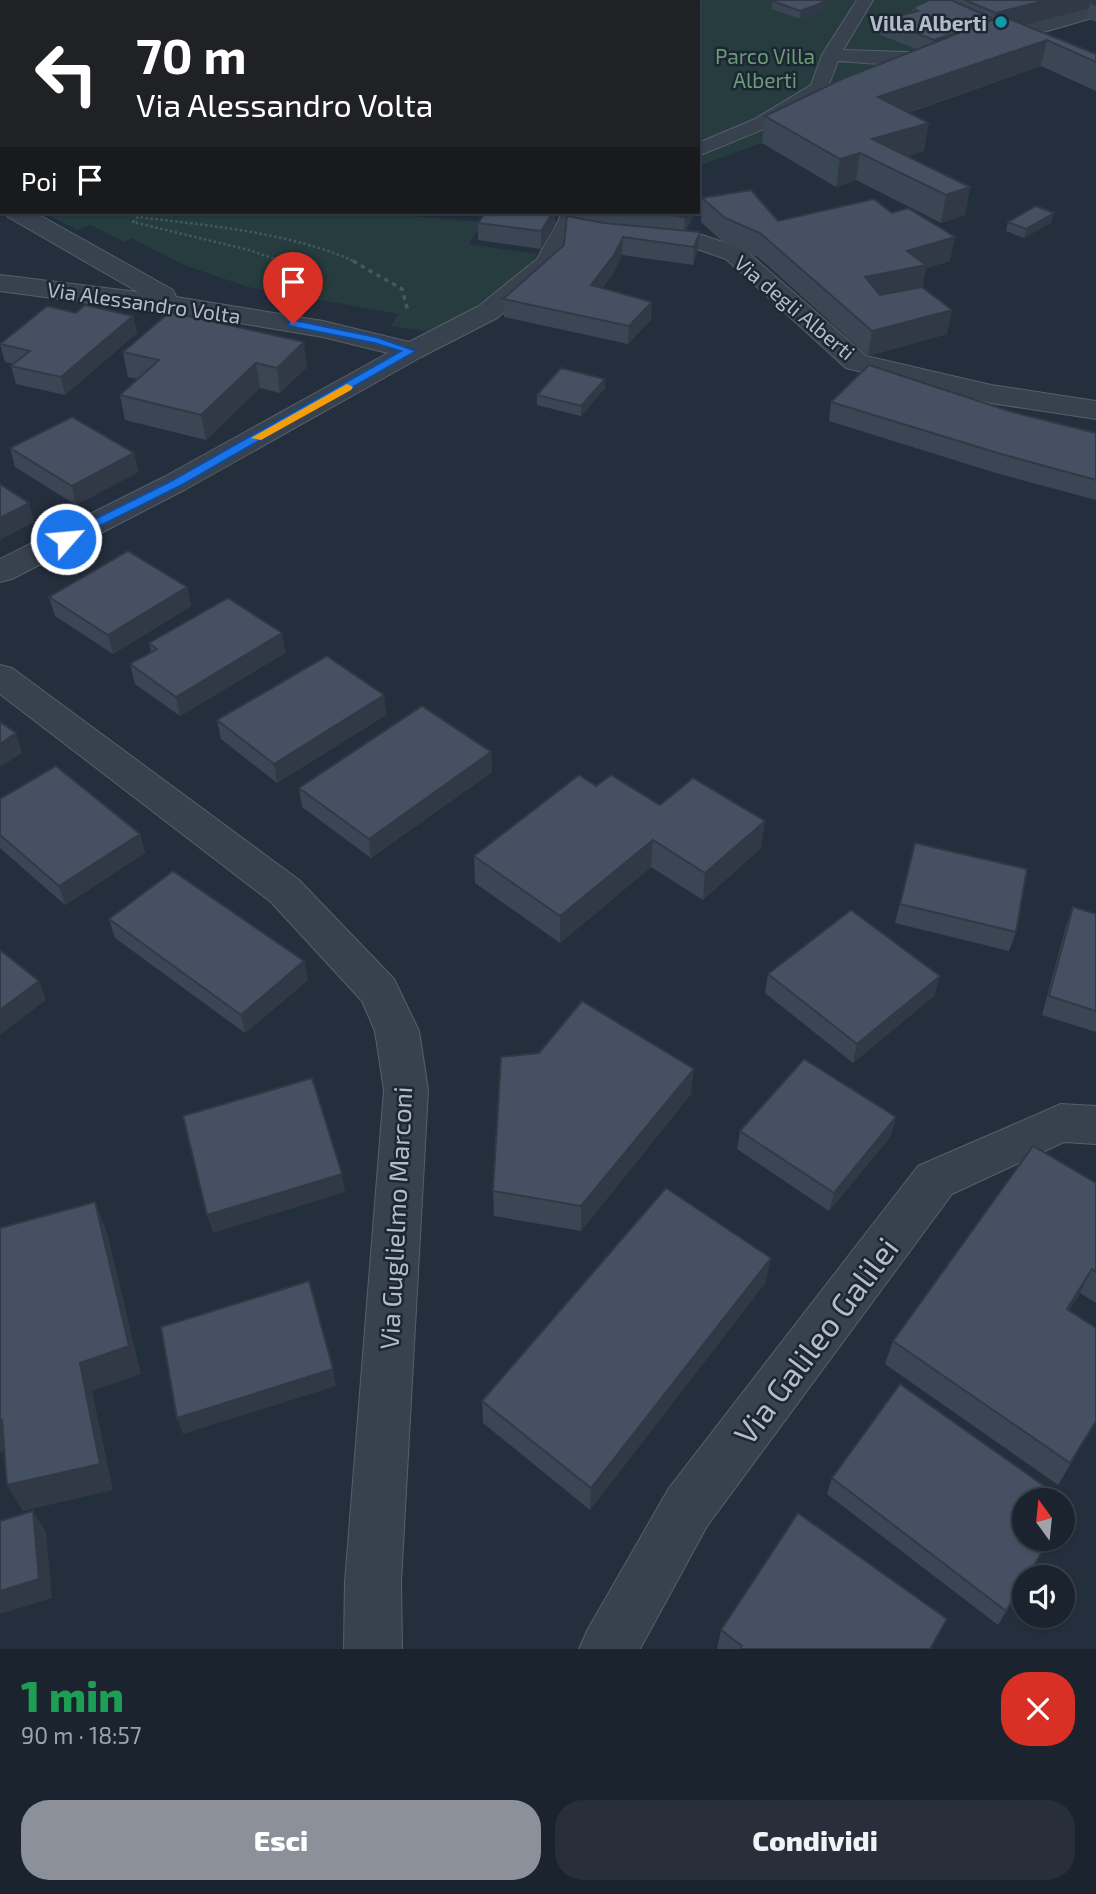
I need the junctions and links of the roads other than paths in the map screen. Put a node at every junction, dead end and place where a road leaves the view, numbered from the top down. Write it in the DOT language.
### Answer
graph roads {
  1 [pos="865,0"];
  2 [pos="1096,11"];
  3 [pos="957,54"];
  4 [pos="831,55"];
  5 [pos="700,149"];
  6 [pos="20,214"];
  7 [pos="570,220"];
  8 [pos="622,230"];
  9 [pos="0,283"];
  10 [pos="181,306"];
  11 [pos="411,351"];
  12 [pos="897,371"];
  13 [pos="1096,410"];
  14 [pos="1096,432"];
  15 [pos="0,572"];
  16 [pos="0,676"];
  17 [pos="1096,1125"];
  18 [pos="373,1649"];
  19 [pos="608,1649"];
  1 -- 4 [label="lane"];
  2 -- 3 [label="street"];
  3 -- 4 [label="lane"];
  4 -- 5 [label="lane"];
  6 -- 10 [label="street"];
  7 -- 11 [label="street"];
  8 -- 12 [label="street, Via degli Alberti"];
  9 -- 10 [label="street, Via Alessandro Volta"];
  10 -- 11 [label="street, Via Alessandro Volta"];
  11 -- 15 [label="street"];
  12 -- 13 [label="street, Via degli Alberti"];
  12 -- 14 [label="street"];
  16 -- 18 [label="street, Via Guglielmo Marconi"];
  17 -- 19 [label="street, Via Galileo Galilei"];
}
